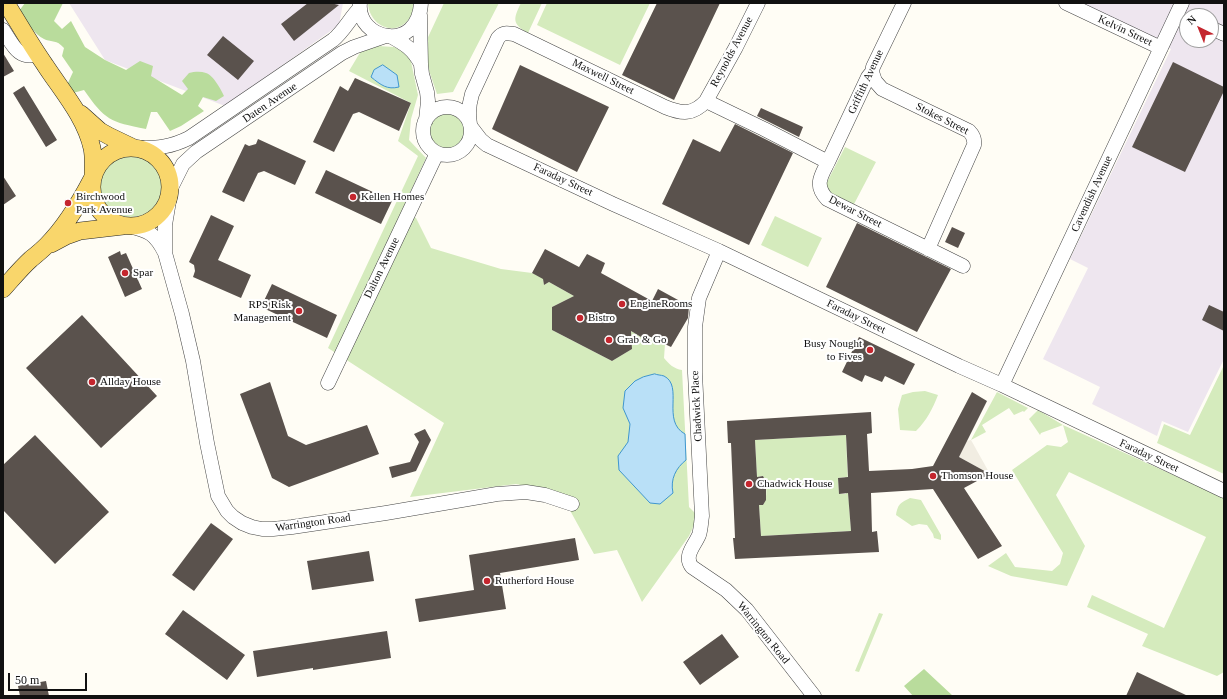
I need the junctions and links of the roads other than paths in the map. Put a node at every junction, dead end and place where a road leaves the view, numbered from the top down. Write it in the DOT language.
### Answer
graph roads {
  1 [pos="6,3"];
  2 [pos="430,3"];
  3 [pos="758,3"];
  4 [pos="904,3"];
  5 [pos="1066,3"];
  6 [pos="359,5"];
  7 [pos="421,11"];
  8 [pos="1179,16"];
  9 [pos="3,30"];
  10 [pos="388,36"];
  11 [pos="1161,48"];
  12 [pos="38,54"];
  13 [pos="421,64"];
  14 [pos="872,72"];
  15 [pos="427,92"];
  16 [pos="472,94"];
  17 [pos="706,101"];
  18 [pos="449,107"];
  19 [pos="76,110"];
  20 [pos="426,120"];
  21 [pos="471,126"];
  22 [pos="487,145"];
  23 [pos="136,147"];
  24 [pos="463,149"];
  25 [pos="436,153"];
  26 [pos="828,162"];
  27 [pos="92,177"];
  28 [pos="170,192"];
  29 [pos="126,226"];
  30 [pos="47,246"];
  31 [pos="928,249"];
  32 [pos="719,251"];
  33 [pos="166,253"];
  34 [pos="963,266"];
  35 [pos="3,289"];
  36 [pos="328,383"];
  37 [pos="1002,385"];
  38 [pos="1224,491"];
  39 [pos="572,504"];
  40 [pos="688,562"];
  41 [pos="814,696"];
  1 -- 12 [label="main road"];
  2 -- 7 [label="street"];
  3 -- 17 [label="street, Reynolds Avenue"];
  4 -- 14 [label="street, Griffith Avenue"];
  5 -- 11 [label="street, Kelvin Street"];
  6 -- 10 [label="street"];
  6 -- 23 [label="street, Daten Avenue"];
  7 -- 10 [label="street, Daten Avenue"];
  7 -- 13 [label="street"];
  8 -- 11 [label="street, Cavendish Avenue"];
  9 -- 12 [label="street"];
  10 -- 13 [label="street"];
  10 -- 28 [label="street, Daten Avenue"];
  11 -- 37 [label="street, Cavendish Avenue"];
  12 -- 19 [label="main road"];
  13 -- 15 [label="street"];
  14 -- 26 [label="street, Griffith Avenue"];
  14 -- 31 [label="street, Stokes Street"];
  15 -- 18 [label="street"];
  15 -- 20 [label="street"];
  16 -- 17 [label="street, Maxwell Street"];
  16 -- 18 [label="street"];
  16 -- 21 [label="street, Maxwell Street"];
  17 -- 26 [label="street"];
  18 -- 20 [label="street"];
  18 -- 21 [label="street"];
  19 -- 23 [label="main road"];
  19 -- 27 [label="main road"];
  20 -- 25 [label="street"];
  21 -- 22 [label="street, Faraday Street"];
  21 -- 24 [label="street"];
  22 -- 24 [label="street"];
  22 -- 32 [label="street, Faraday Street"];
  23 -- 27 [label="main road"];
  23 -- 28 [label="main road"];
  24 -- 25 [label="street"];
  25 -- 36 [label="street, Dalton Avenue"];
  26 -- 31 [label="street, Dewar Street"];
  27 -- 29 [label="main road"];
  27 -- 30 [label="main road"];
  28 -- 29 [label="main road"];
  28 -- 33 [label="street, Warrington Road"];
  29 -- 30 [label="main road"];
  29 -- 33 [label="street, Warrington Road"];
  30 -- 35 [label="main road"];
  31 -- 34 [label="street, Dewar Street"];
  32 -- 37 [label="street, Faraday Street"];
  32 -- 40 [label="street, Chadwick Place"];
  33 -- 39 [label="street, Warrington Road"];
  37 -- 38 [label="street, Faraday Street"];
  40 -- 41 [label="street, Warrington Road"];
}
